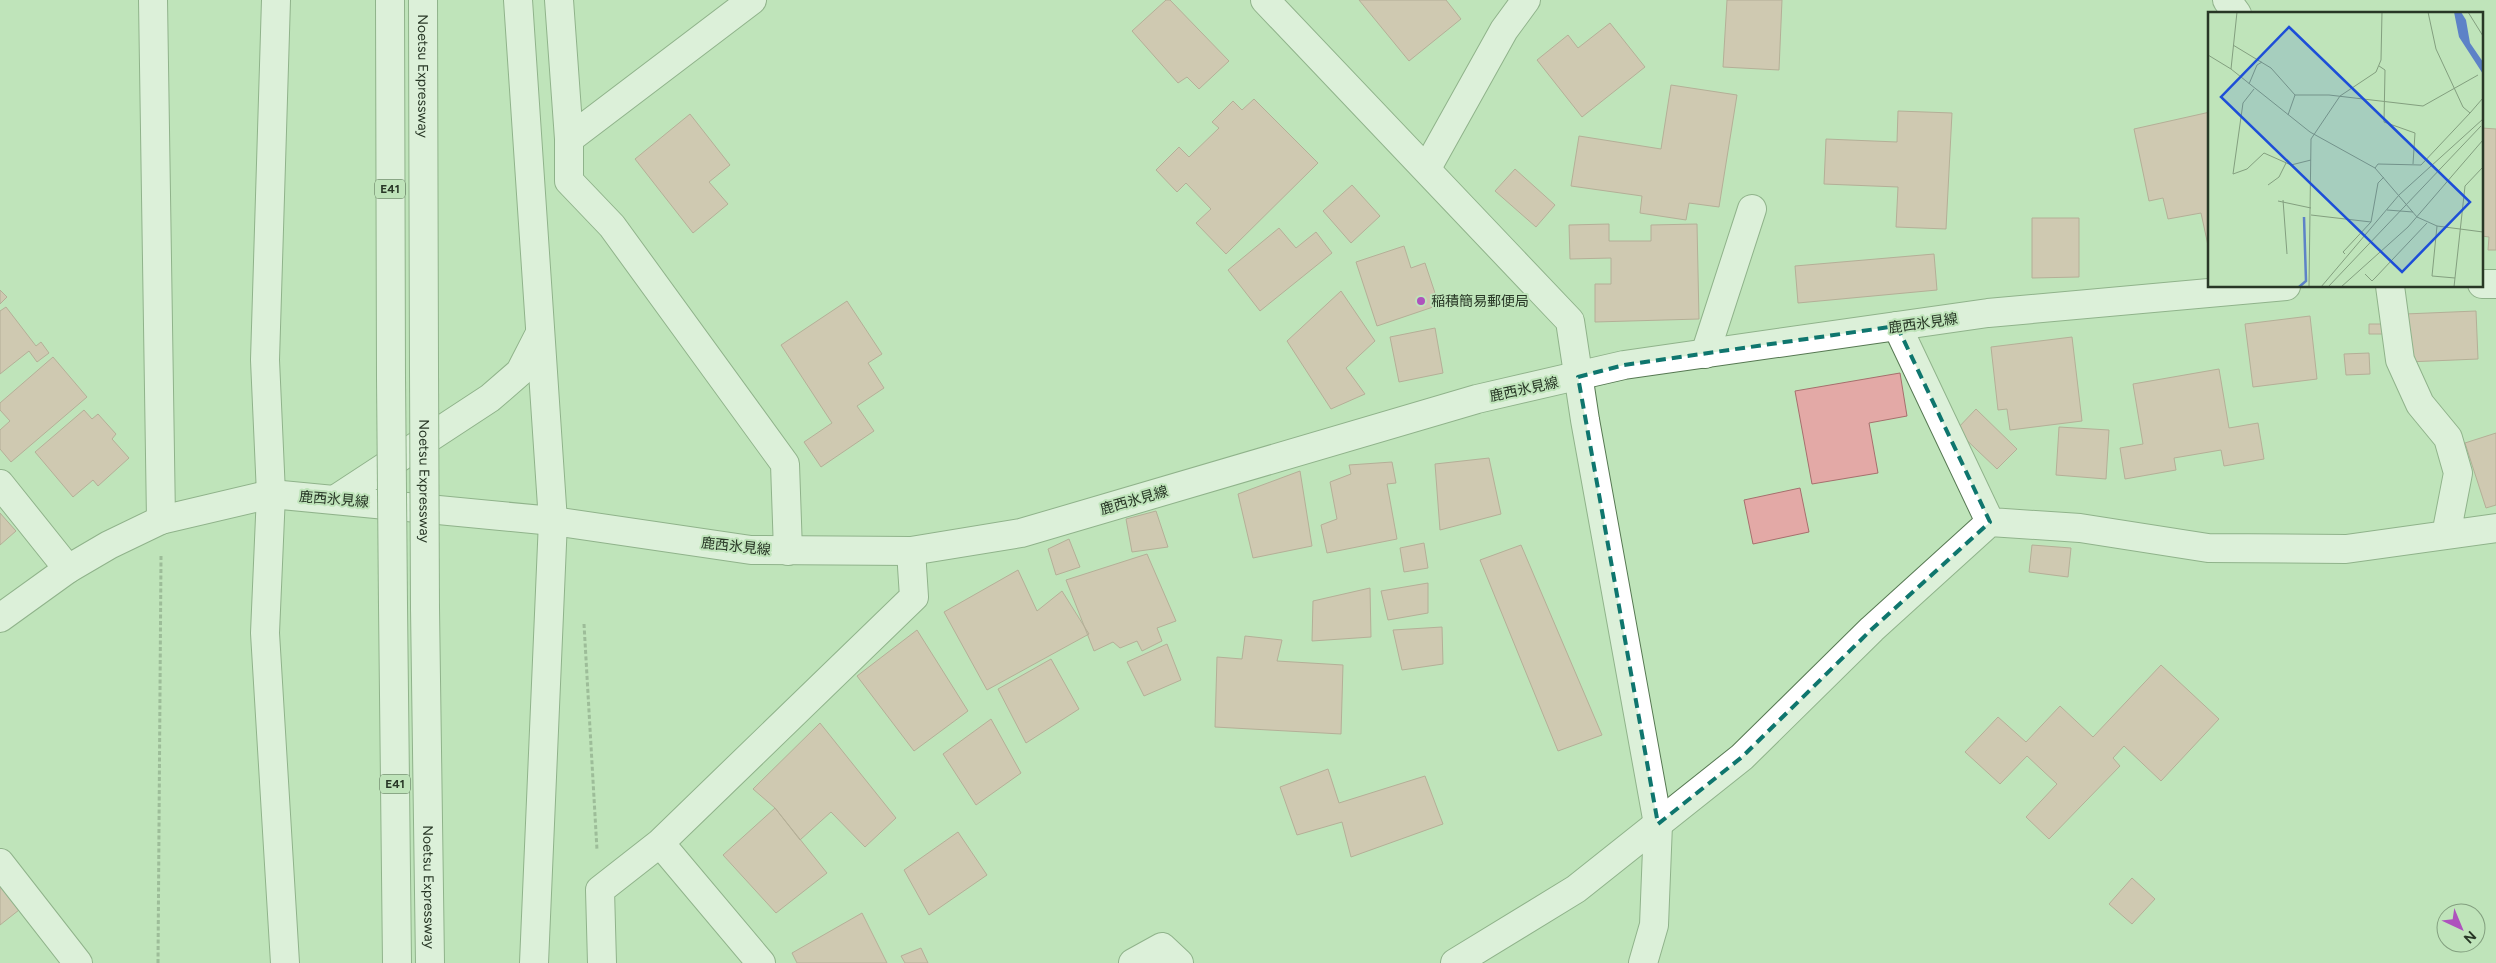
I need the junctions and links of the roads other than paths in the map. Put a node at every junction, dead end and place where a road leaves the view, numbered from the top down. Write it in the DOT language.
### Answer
graph roads {
  1 [pos="153,0"];
  2 [pos="276,0"];
  3 [pos="390,0"];
  4 [pos="423,0"];
  5 [pos="518,0"];
  6 [pos="559,0"];
  7 [pos="752,0"];
  8 [pos="1265,0"];
  9 [pos="1526,0"];
  10 [pos="2227,0"];
  11 [pos="2236,12"];
  12 [pos="569,139"];
  13 [pos="1427,168"];
  14 [pos="1752,209"];
  15 [pos="2264,288"];
  16 [pos="2390,288"];
  17 [pos="1897,326"];
  18 [pos="539,335"];
  19 [pos="1705,354"];
  20 [pos="1578,377"];
  21 [pos="0,484"];
  22 [pos="271,494"];
  23 [pos="336,499"];
  24 [pos="161,520"];
  25 [pos="553,521"];
  26 [pos="1990,522"];
  27 [pos="2496,528"];
  28 [pos="2446,535"];
  29 [pos="788,551"];
  30 [pos="911,551"];
  31 [pos="68,570"];
  32 [pos="0,618"];
  33 [pos="1658,824"];
  34 [pos="660,843"];
  35 [pos="0,863"];
  36 [pos="78,963"];
  37 [pos="285,963"];
  38 [pos="396,963"];
  39 [pos="430,963"];
  40 [pos="534,963"];
  41 [pos="602,963"];
  42 [pos="761,963"];
  43 [pos="1133,963"];
  44 [pos="1179,963"];
  45 [pos="1456,963"];
  46 [pos="1643,963"];
  1 -- 24 [label="main road"];
  2 -- 22 [label="main road"];
  3 -- 38 [label="main road, E41, bridge"];
  4 -- 39 [label="main road, Noetsu Expressway / E41, bridge"];
  5 -- 18 [label="main road"];
  6 -- 12 [label="main road"];
  7 -- 12 [label="main road"];
  8 -- 13 [label="main road"];
  9 -- 13 [label="main road"];
  10 -- 11 [label="main road"];
  12 -- 29 [label="main road"];
  13 -- 20 [label="main road"];
  14 -- 19 [label="main road"];
  15 -- 17 [label="main road, 鹿西氷見線"];
  16 -- 28 [label="main road"];
  17 -- 19 [label="main road, 鹿西氷見線"];
  17 -- 26 [label="main road"];
  18 -- 23 [label="main road"];
  18 -- 25 [label="main road"];
  19 -- 20 [label="main road, 鹿西氷見線"];
  20 -- 30 [label="main road, 鹿西氷見線"];
  20 -- 33 [label="main road"];
  21 -- 31 [label="main road"];
  22 -- 23 [label="main road, 鹿西氷見線"];
  22 -- 24 [label="main road, 鹿西氷見線"];
  22 -- 37 [label="main road"];
  23 -- 25 [label="main road, 鹿西氷見線"];
  24 -- 31 [label="main road, 鹿西氷見線"];
  25 -- 29 [label="main road, 鹿西氷見線"];
  25 -- 40 [label="main road"];
  26 -- 28 [label="main road"];
  26 -- 33 [label="main road"];
  27 -- 28 [label="main road"];
  29 -- 30 [label="main road, 鹿西氷見線"];
  30 -- 34 [label="main road"];
  31 -- 32 [label="main road, 鹿西氷見線"];
  33 -- 45 [label="main road"];
  33 -- 46 [label="main road"];
  34 -- 41 [label="main road"];
  34 -- 42 [label="main road"];
  35 -- 36 [label="main road"];
  43 -- 44 [label="main road"];
}
